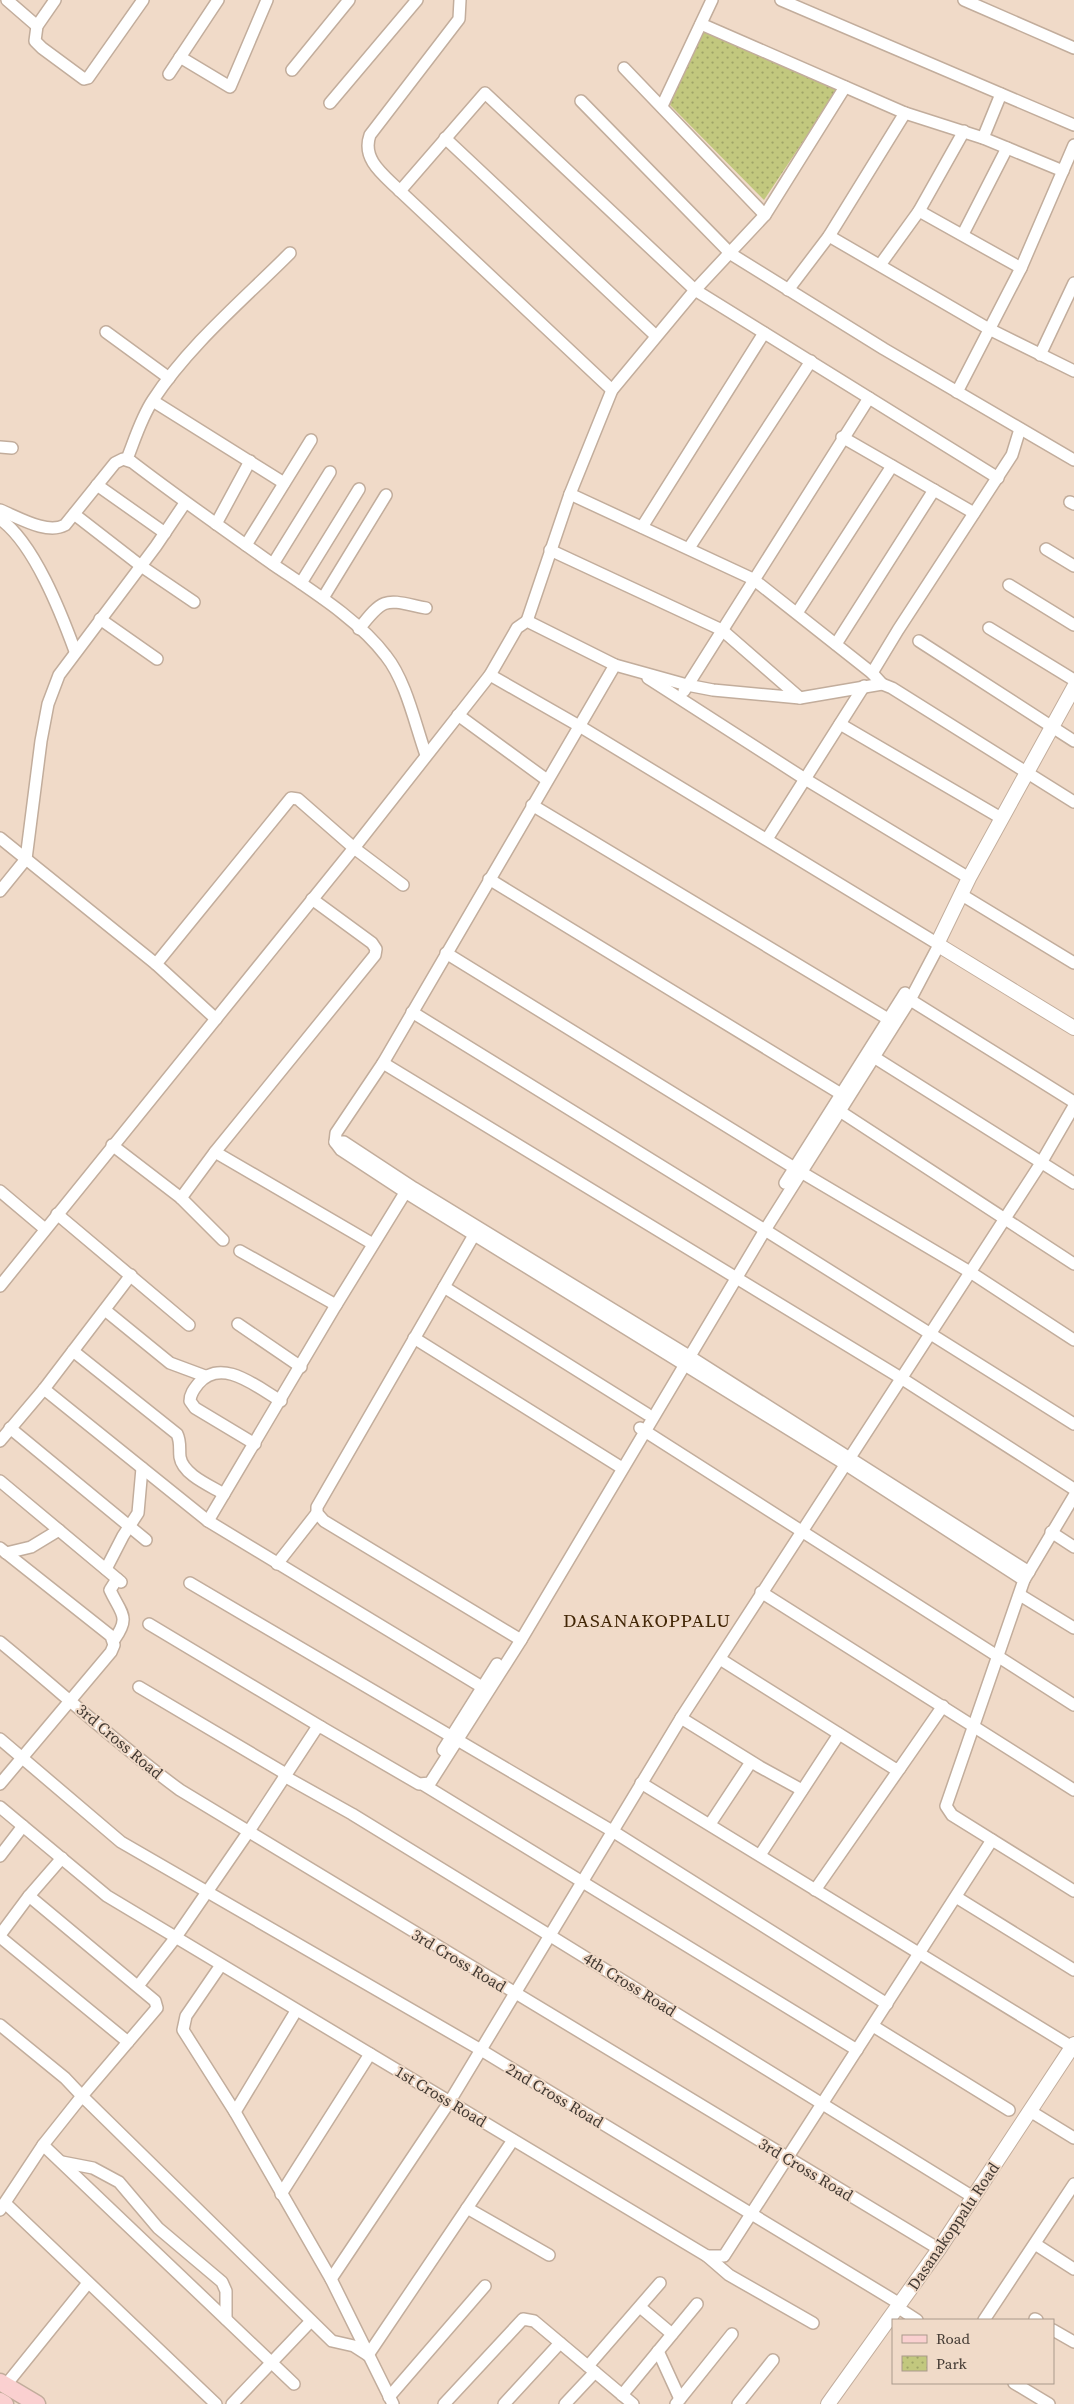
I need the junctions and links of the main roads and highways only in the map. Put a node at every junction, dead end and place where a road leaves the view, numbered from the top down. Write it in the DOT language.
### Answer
graph roads {
  1 [pos="2,2390"];
  2 [pos="5,2404"];
  3 [pos="37,2404"];
  1 -- 2 [label="main road"];
  1 -- 3 [label="main road"];
}
